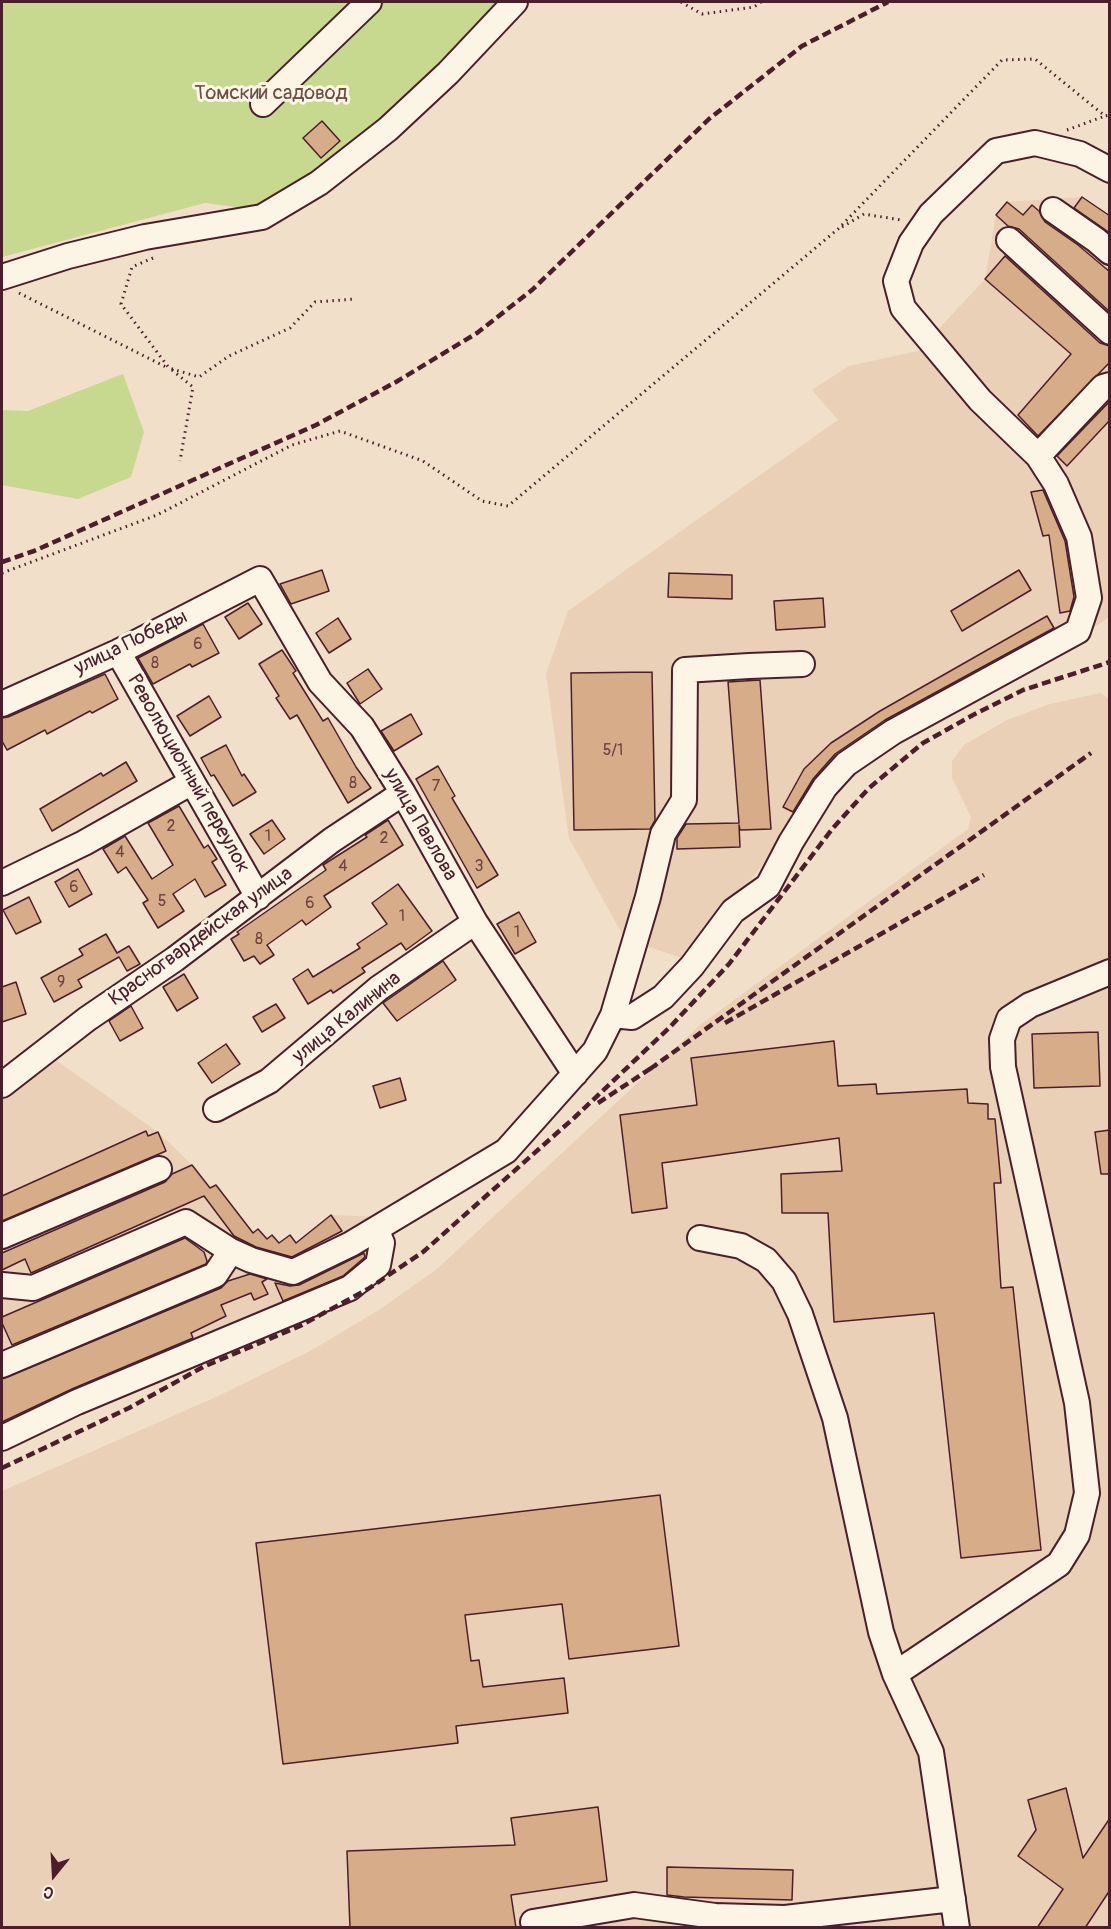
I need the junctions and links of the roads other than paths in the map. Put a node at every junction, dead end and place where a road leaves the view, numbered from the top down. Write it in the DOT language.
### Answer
graph roads {
  1 [pos="369,2"];
  2 [pos="515,2"];
  3 [pos="263,105"];
  4 [pos="1110,170"];
  5 [pos="1053,210"];
  6 [pos="1009,240"];
  7 [pos="1110,252"];
  8 [pos="7,284"];
  9 [pos="1110,332"];
  10 [pos="1110,385"];
  11 [pos="1038,456"];
  12 [pos="260,579"];
  13 [pos="118,652"];
  14 [pos="802,664"];
  15 [pos="2,704"];
  16 [pos="192,782"];
  17 [pos="403,793"];
  18 [pos="2,883"];
  19 [pos="258,897"];
  20 [pos="475,922"];
  21 [pos="1110,972"];
  22 [pos="613,1015"];
  23 [pos="575,1074"];
  24 [pos="2,1085"];
  25 [pos="216,1108"];
  26 [pos="159,1169"];
  27 [pos="376,1229"];
  28 [pos="2,1236"];
  29 [pos="700,1238"];
  30 [pos="231,1251"];
  31 [pos="2,1285"];
  32 [pos="3,1360"];
  33 [pos="2,1438"];
  34 [pos="895,1674"];
  35 [pos="953,1899"];
  36 [pos="533,1922"];
  37 [pos="957,1928"];
  1 -- 3 [label="street"];
  2 -- 8 [label="street"];
  4 -- 11 [label="street"];
  5 -- 7 [label="street"];
  6 -- 9 [label="street"];
  10 -- 11 [label="street"];
  11 -- 22 [label="street"];
  12 -- 13 [label="street, улица Победы"];
  12 -- 17 [label="street, улица Павлова"];
  13 -- 15 [label="street, улица Победы"];
  13 -- 16 [label="street, Революционный переулок"];
  14 -- 22 [label="street"];
  16 -- 18 [label="street"];
  16 -- 19 [label="street, Революционный переулок"];
  17 -- 19 [label="street, Красногвардейская улица"];
  17 -- 20 [label="street, улица Павлова"];
  19 -- 24 [label="street, Красногвардейская улица"];
  20 -- 23 [label="street, улица Павлова"];
  20 -- 25 [label="street, улица Калинина"];
  21 -- 34 [label="street"];
  22 -- 23 [label="street"];
  23 -- 27 [label="street"];
  26 -- 28 [label="street"];
  27 -- 30 [label="street"];
  27 -- 33 [label="street"];
  29 -- 34 [label="street"];
  30 -- 31 [label="street"];
  30 -- 32 [label="street"];
  34 -- 35 [label="street"];
  35 -- 36 [label="street"];
  35 -- 37 [label="street"];
}
